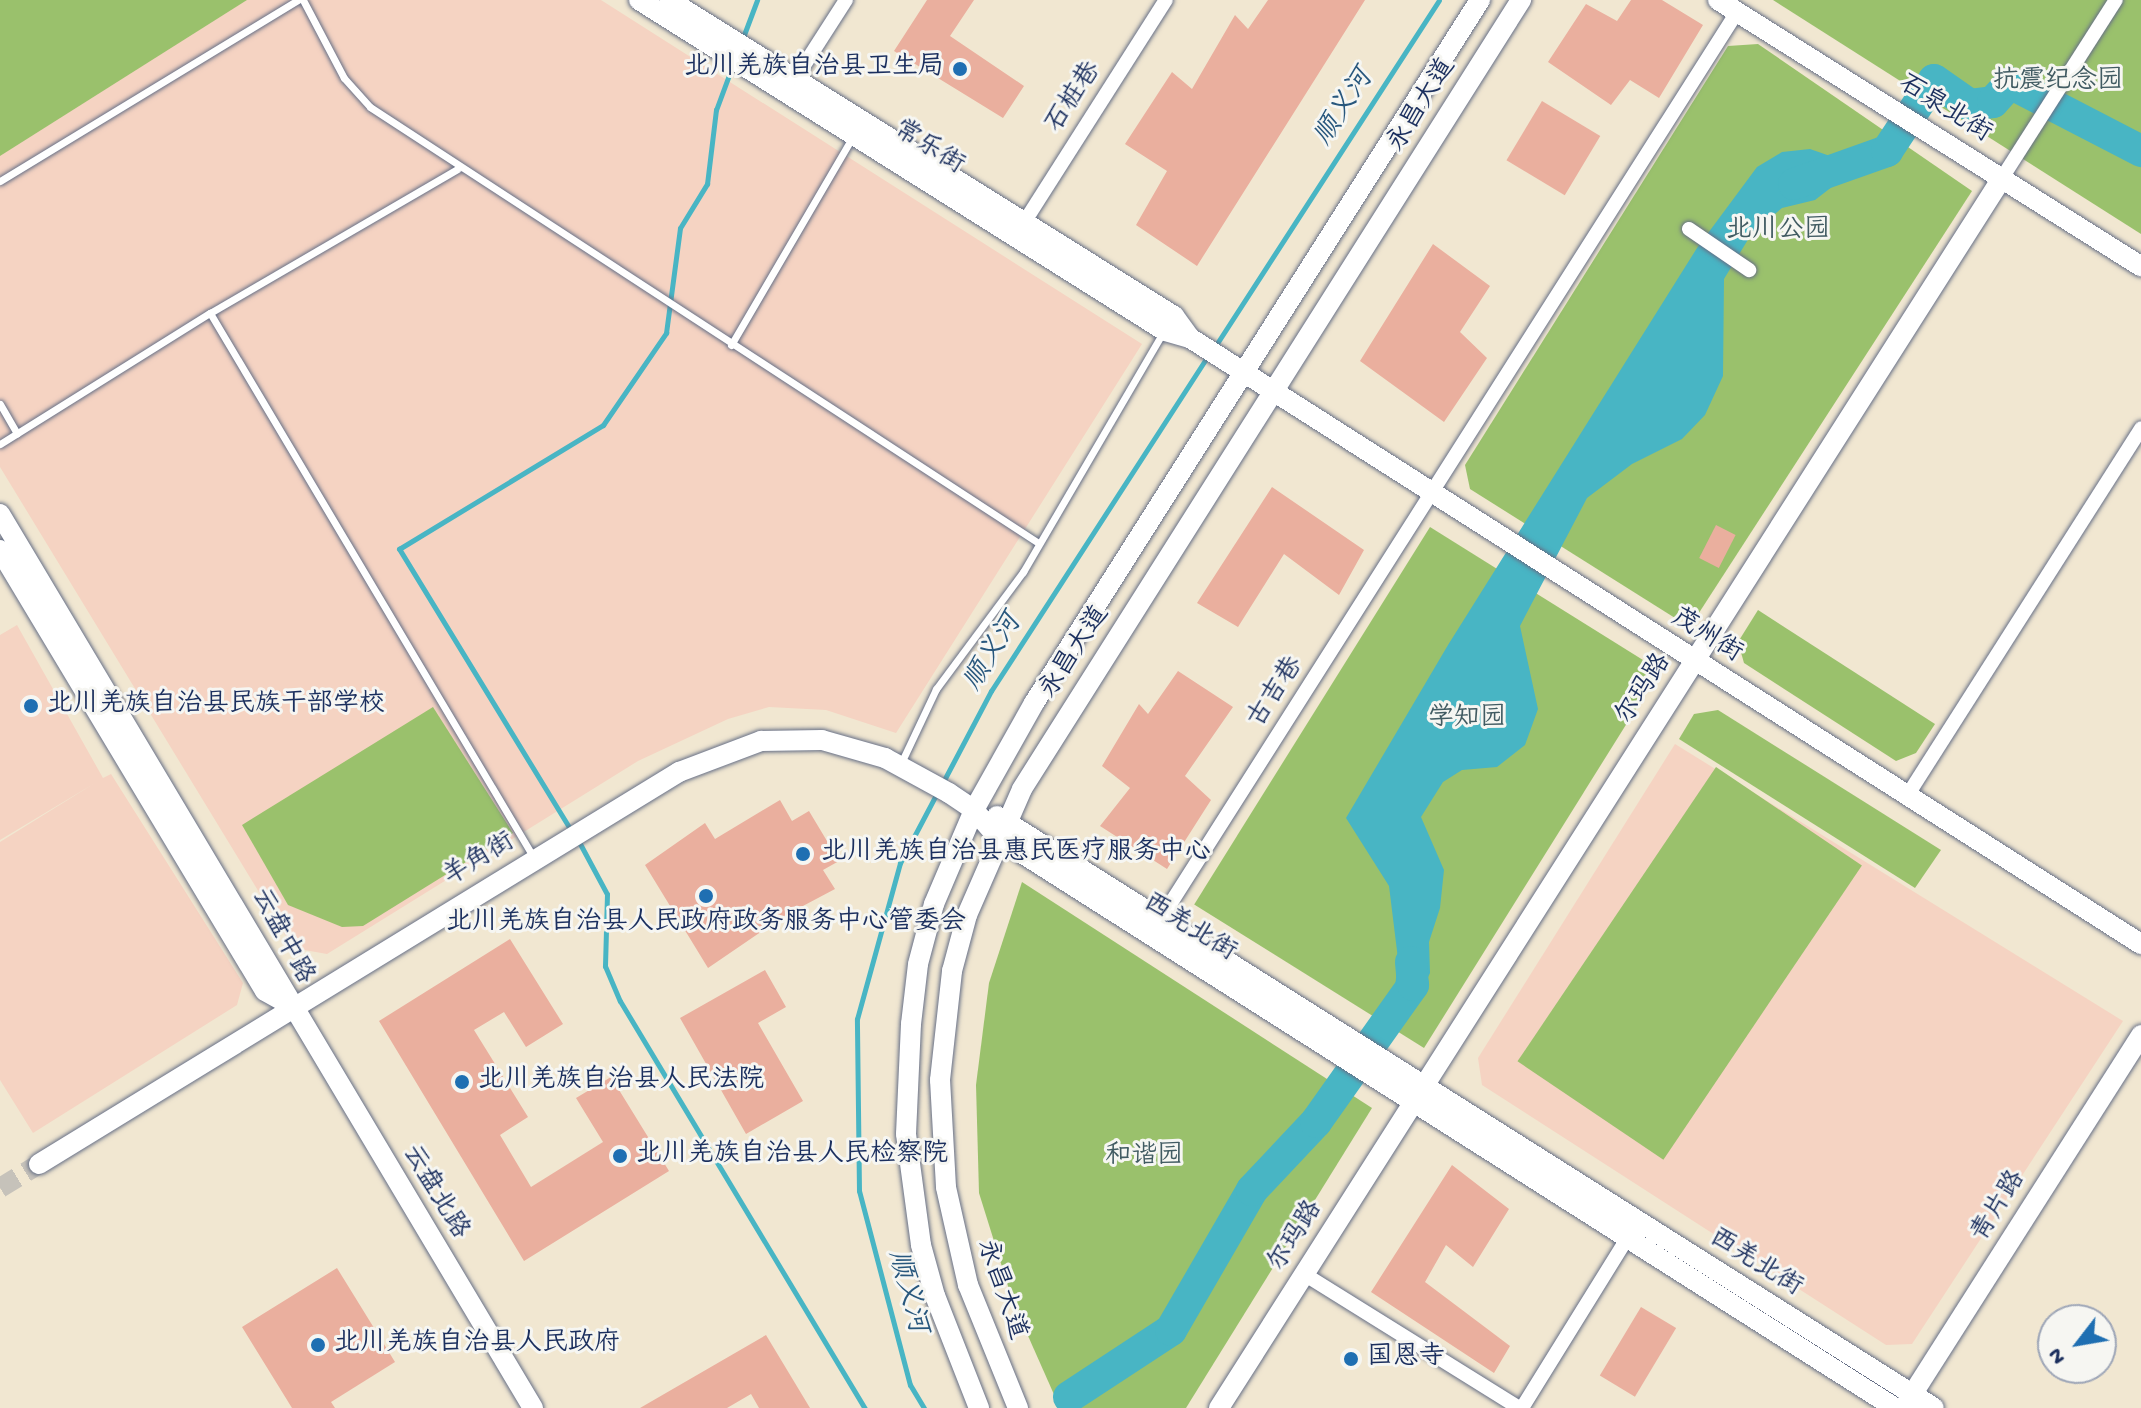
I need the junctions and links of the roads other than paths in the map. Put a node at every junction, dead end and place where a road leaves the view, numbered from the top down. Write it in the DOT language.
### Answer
graph roads {
  1 [pos="300,0"];
  2 [pos="639,0"];
  3 [pos="669,0"];
  4 [pos="846,0"];
  5 [pos="1166,0"];
  6 [pos="1480,0"];
  7 [pos="1521,0"];
  8 [pos="1718,0"];
  9 [pos="2116,0"];
  10 [pos="1737,12"];
  11 [pos="719,41"];
  12 [pos="792,84"];
  13 [pos="855,134"];
  14 [pos="457,169"];
  15 [pos="2002,178"];
  16 [pos="0,181"];
  17 [pos="1025,221"];
  18 [pos="1689,229"];
  19 [pos="2141,266"];
  20 [pos="1749,270"];
  21 [pos="210,313"];
  22 [pos="1165,331"];
  23 [pos="1190,338"];
  24 [pos="731,345"];
  25 [pos="1244,374"];
  26 [pos="1273,393"];
  27 [pos="0,404"];
  28 [pos="2141,428"];
  29 [pos="17,433"];
  30 [pos="0,444"];
  31 [pos="1433,494"];
  32 [pos="0,514"];
  33 [pos="1037,542"];
  34 [pos="0,550"];
  35 [pos="1695,661"];
  36 [pos="906,769"];
  37 [pos="1907,796"];
  38 [pos="974,810"];
  39 [pos="1008,819"];
  40 [pos="998,838"];
  41 [pos="534,858"];
  42 [pos="1162,917"];
  43 [pos="2141,944"];
  44 [pos="290,1005"];
  45 [pos="2141,1035"];
  46 [pos="1384,1071"];
  47 [pos="1425,1084"];
  48 [pos="1413,1102"];
  49 [pos="39,1164"];
  50 [pos="1628,1237"];
  51 [pos="1304,1274"];
  52 [pos="1908,1401"];
  53 [pos="1224,1405"];
  54 [pos="533,1408"];
  55 [pos="979,1408"];
  56 [pos="1018,1408"];
  57 [pos="1520,1408"];
  58 [pos="1895,1408"];
  59 [pos="1934,1408"];
  1 -- 14 [label="lane"];
  1 -- 16 [label="lane"];
  2 -- 11 [label="main road, 常乐街"];
  3 -- 11 [label="main road, 常乐街"];
  4 -- 12 [label="street"];
  5 -- 17 [label="street, 石桩巷"];
  6 -- 25 [label="main road, 永昌大道"];
  7 -- 26 [label="main road, 永昌大道"];
  8 -- 10 [label="main road, 石泉北街"];
  9 -- 15 [label="street, 尔玛路"];
  10 -- 15 [label="main road, 石泉北街"];
  10 -- 31 [label="street, 古吉巷"];
  11 -- 12 [label="main road, 常乐街"];
  12 -- 13 [label="main road, 常乐街"];
  12 -- 17 [label="main road, 常乐街"];
  13 -- 22 [label="main road, 常乐街"];
  13 -- 24 [label="lane"];
  14 -- 21 [label="lane"];
  14 -- 24 [label="lane"];
  15 -- 19 [label="main road, 石泉北街"];
  15 -- 35 [label="main road, 尔玛路"];
  17 -- 23 [label="main road, 常乐街"];
  18 -- 20 [label="street"];
  21 -- 29 [label="lane"];
  21 -- 41 [label="lane"];
  22 -- 23 [label="main road, 常乐街"];
  22 -- 33 [label="lane"];
  23 -- 25 [label="main road, 常乐街"];
  24 -- 33 [label="lane"];
  25 -- 26 [label="main road, 茂州街"];
  25 -- 38 [label="main road, 永昌大道"];
  26 -- 31 [label="main road, 茂州街"];
  26 -- 39 [label="main road, 永昌大道"];
  27 -- 29 [label="lane"];
  28 -- 37 [label="street"];
  29 -- 30 [label="lane"];
  31 -- 35 [label="main road, 茂州街"];
  31 -- 42 [label="street, 古吉巷"];
  32 -- 44 [label="main road, 云盘中路"];
  33 -- 36 [label="lane"];
  34 -- 44 [label="main road, 云盘中路"];
  35 -- 37 [label="main road, 茂州街"];
  35 -- 47 [label="main road, 尔玛路"];
  36 -- 38 [label="main road, 羊角街"];
  36 -- 41 [label="main road, 羊角街"];
  37 -- 43 [label="main road, 茂州街"];
  38 -- 39 [label="main road, 西羌北街"];
  38 -- 40 [label="main road, 西羌北街"];
  38 -- 55 [label="main road, 永昌大道"];
  39 -- 40 [label="main road, 永昌大道"];
  39 -- 42 [label="main road, 西羌北街"];
  40 -- 46 [label="main road, 西羌北街"];
  40 -- 56 [label="main road, 永昌大道"];
  41 -- 44 [label="main road, 羊角街"];
  42 -- 46 [label="main road, 西羌北街"];
  44 -- 49 [label="main road, 羊角街"];
  44 -- 54 [label="main road, 云盘北路"];
  45 -- 52 [label="main road, 青片路"];
  46 -- 47 [label="main road, 西羌北街"];
  46 -- 48 [label="main road, 西羌北街"];
  47 -- 48 [label="main road, 尔玛路"];
  47 -- 52 [label="main road, 西羌北街"];
  48 -- 50 [label="main road, 西羌北街"];
  48 -- 51 [label="main road, 尔玛路"];
  50 -- 57 [label="street"];
  50 -- 58 [label="main road, 西羌北街"];
  51 -- 53 [label="main road, 尔玛路"];
  51 -- 57 [label="street"];
  52 -- 59 [label="main road, 西羌北街"];
}
